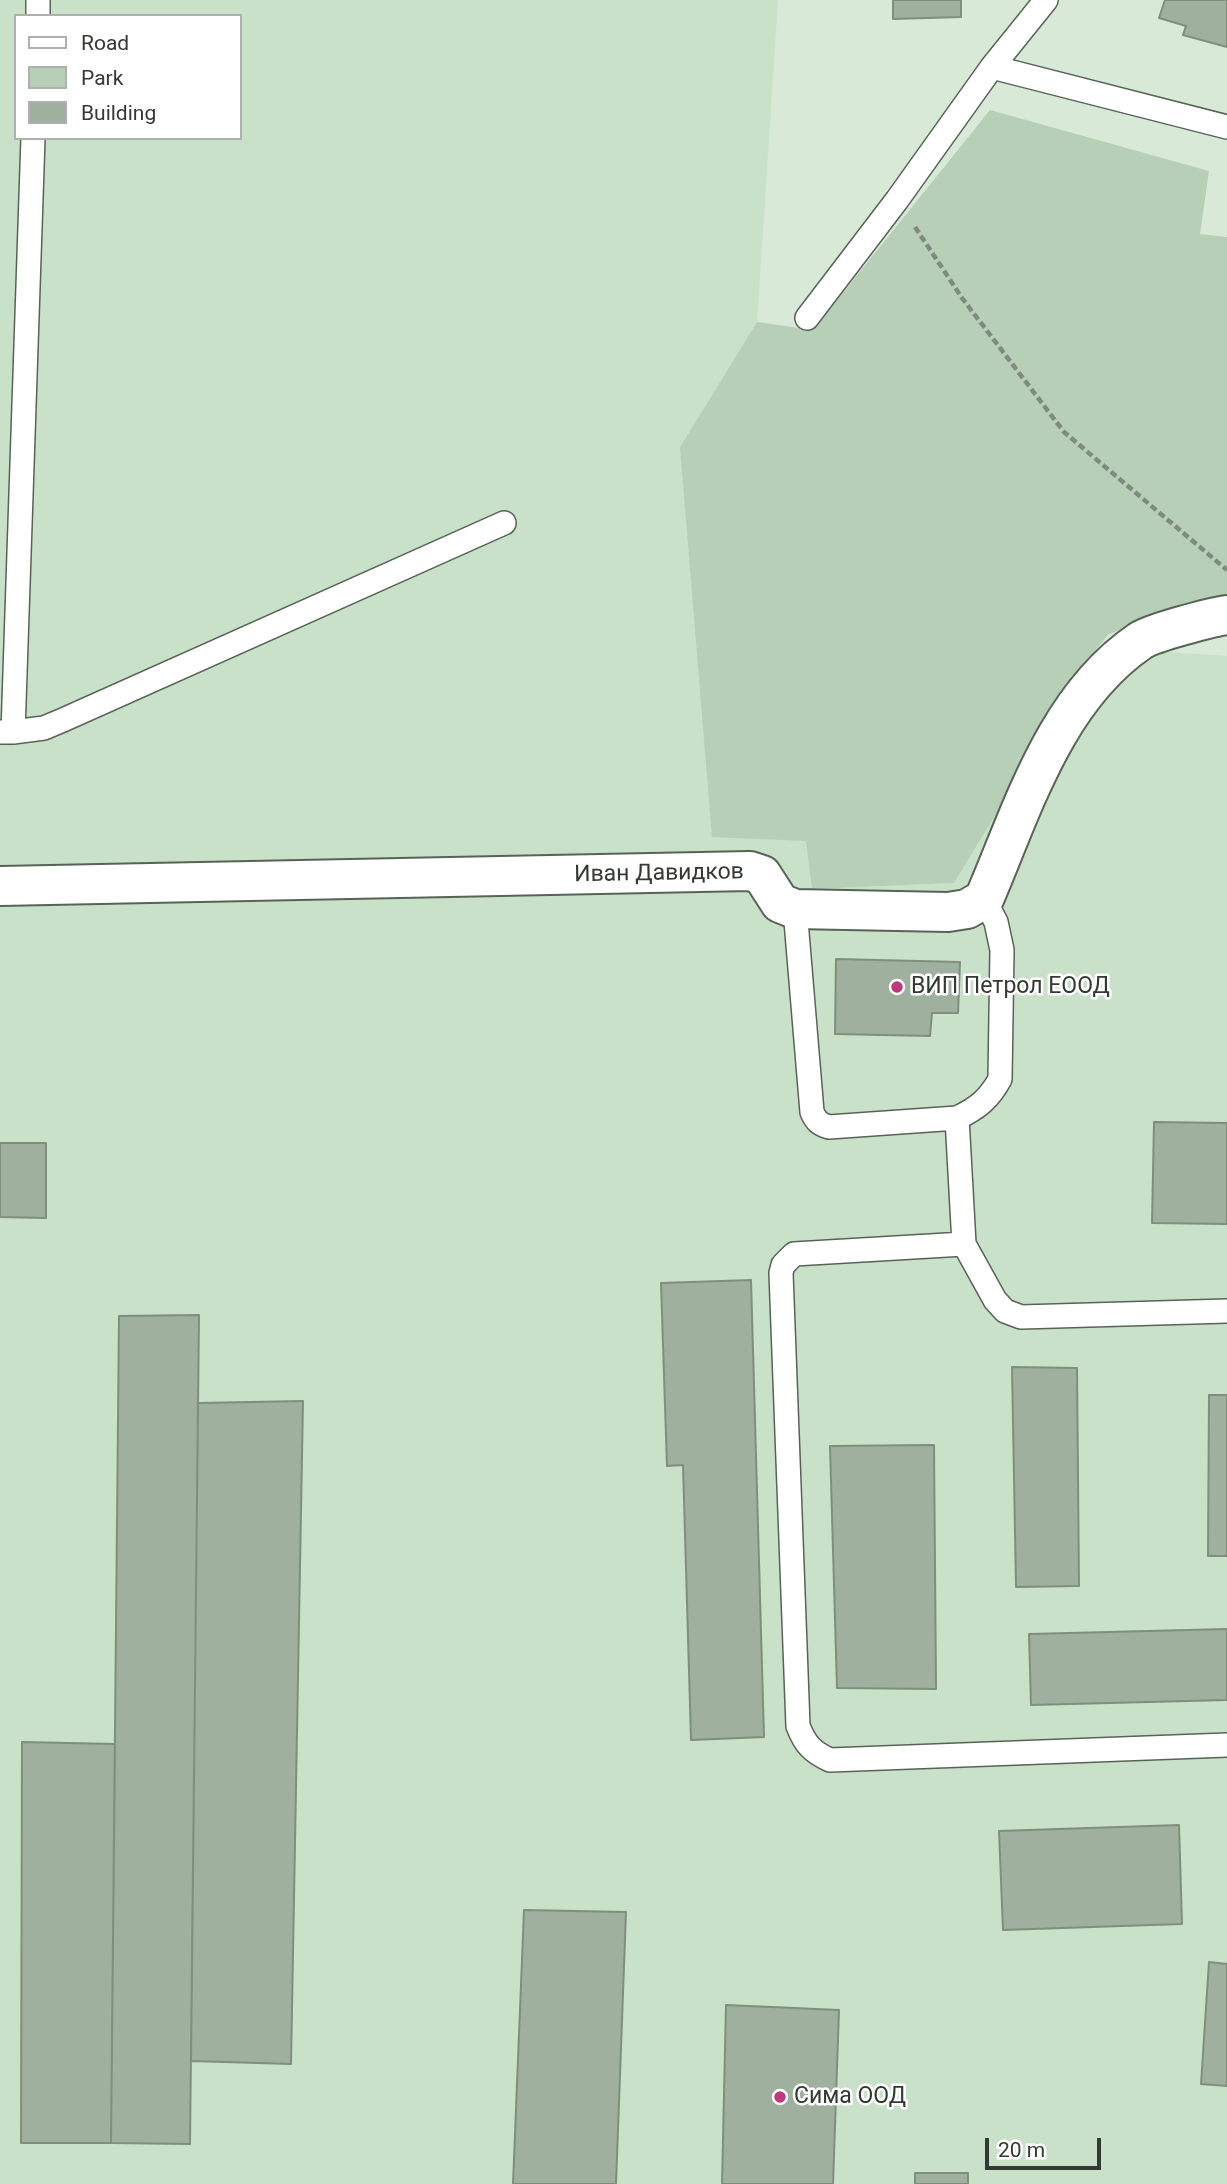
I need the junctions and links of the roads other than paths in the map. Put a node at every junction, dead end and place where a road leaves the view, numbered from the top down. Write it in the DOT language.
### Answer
graph roads {
  1 [pos="1022,0"];
  2 [pos="1046,0"];
  3 [pos="1026,24"];
  4 [pos="992,67"];
  5 [pos="1227,127"];
  6 [pos="33,140"];
  7 [pos="807,317"];
  8 [pos="504,523"];
  9 [pos="1227,615"];
  10 [pos="6,732"];
  11 [pos="0,886"];
  12 [pos="985,899"];
  13 [pos="795,909"];
  14 [pos="957,1118"];
  15 [pos="964,1244"];
  16 [pos="1227,1311"];
  17 [pos="1227,1745"];
  1 -- 3 [label="lane"];
  2 -- 3 [label="lane"];
  3 -- 4 [label="lane"];
  4 -- 5 [label="lane"];
  4 -- 7 [label="lane"];
  6 -- 10 [label="lane"];
  8 -- 10 [label="lane"];
  9 -- 12 [label="street"];
  11 -- 13 [label="street, Иван Давидков"];
  12 -- 13 [label="street"];
  12 -- 14 [label="lane"];
  13 -- 14 [label="lane"];
  14 -- 15 [label="lane"];
  15 -- 16 [label="lane"];
  15 -- 17 [label="lane"];
}
